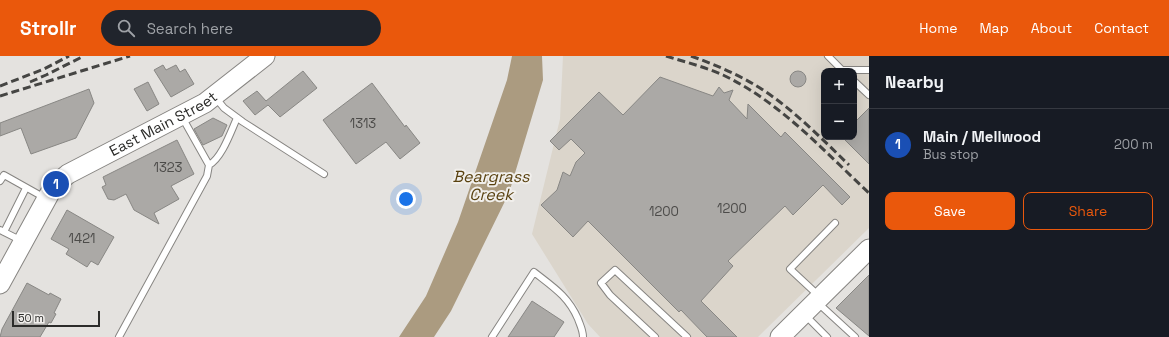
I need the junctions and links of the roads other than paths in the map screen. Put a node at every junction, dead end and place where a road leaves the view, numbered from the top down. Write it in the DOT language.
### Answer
graph roads {
  1 [pos="265,56"];
  2 [pos="828,56"];
  3 [pos="840,68"];
  4 [pos="857,70"];
  5 [pos="869,70"];
  6 [pos="857,84"];
  7 [pos="869,95"];
  8 [pos="214,96"];
  9 [pos="182,116"];
  10 [pos="237,118"];
  11 [pos="209,165"];
  12 [pos="324,174"];
  13 [pos="0,181"];
  14 [pos="26,188"];
  15 [pos="51,192"];
  16 [pos="836,223"];
  17 [pos="2,231"];
  18 [pos="23,241"];
  19 [pos="869,249"];
  20 [pos="0,284"];
  21 [pos="818,299"];
  22 [pos="803,314"];
  23 [pos="119,337"];
  24 [pos="492,337"];
  25 [pos="583,337"];
  26 [pos="655,337"];
  27 [pos="687,337"];
  28 [pos="780,337"];
  29 [pos="828,337"];
  30 [pos="856,337"];
  1 -- 8 [label="main road, East Main Street"];
  2 -- 3 [label="lane"];
  4 -- 5 [label="lane"];
  6 -- 7 [label="lane"];
  8 -- 9 [label="main road, East Main Street"];
  8 -- 10 [label="lane"];
  9 -- 11 [label="lane"];
  9 -- 15 [label="main road, East Main Street"];
  10 -- 11 [label="lane"];
  10 -- 12 [label="lane"];
  11 -- 23 [label="lane"];
  13 -- 14 [label="lane"];
  14 -- 15 [label="lane"];
  14 -- 17 [label="lane"];
  15 -- 18 [label="main road"];
  16 -- 21 [label="lane"];
  17 -- 18 [label="lane"];
  18 -- 20 [label="main road"];
  19 -- 21 [label="main road"];
  21 -- 22 [label="main road"];
  21 -- 30 [label="lane"];
  22 -- 28 [label="main road"];
  22 -- 29 [label="lane"];
  24 -- 25 [label="lane"];
  26 -- 27 [label="lane"];
}
